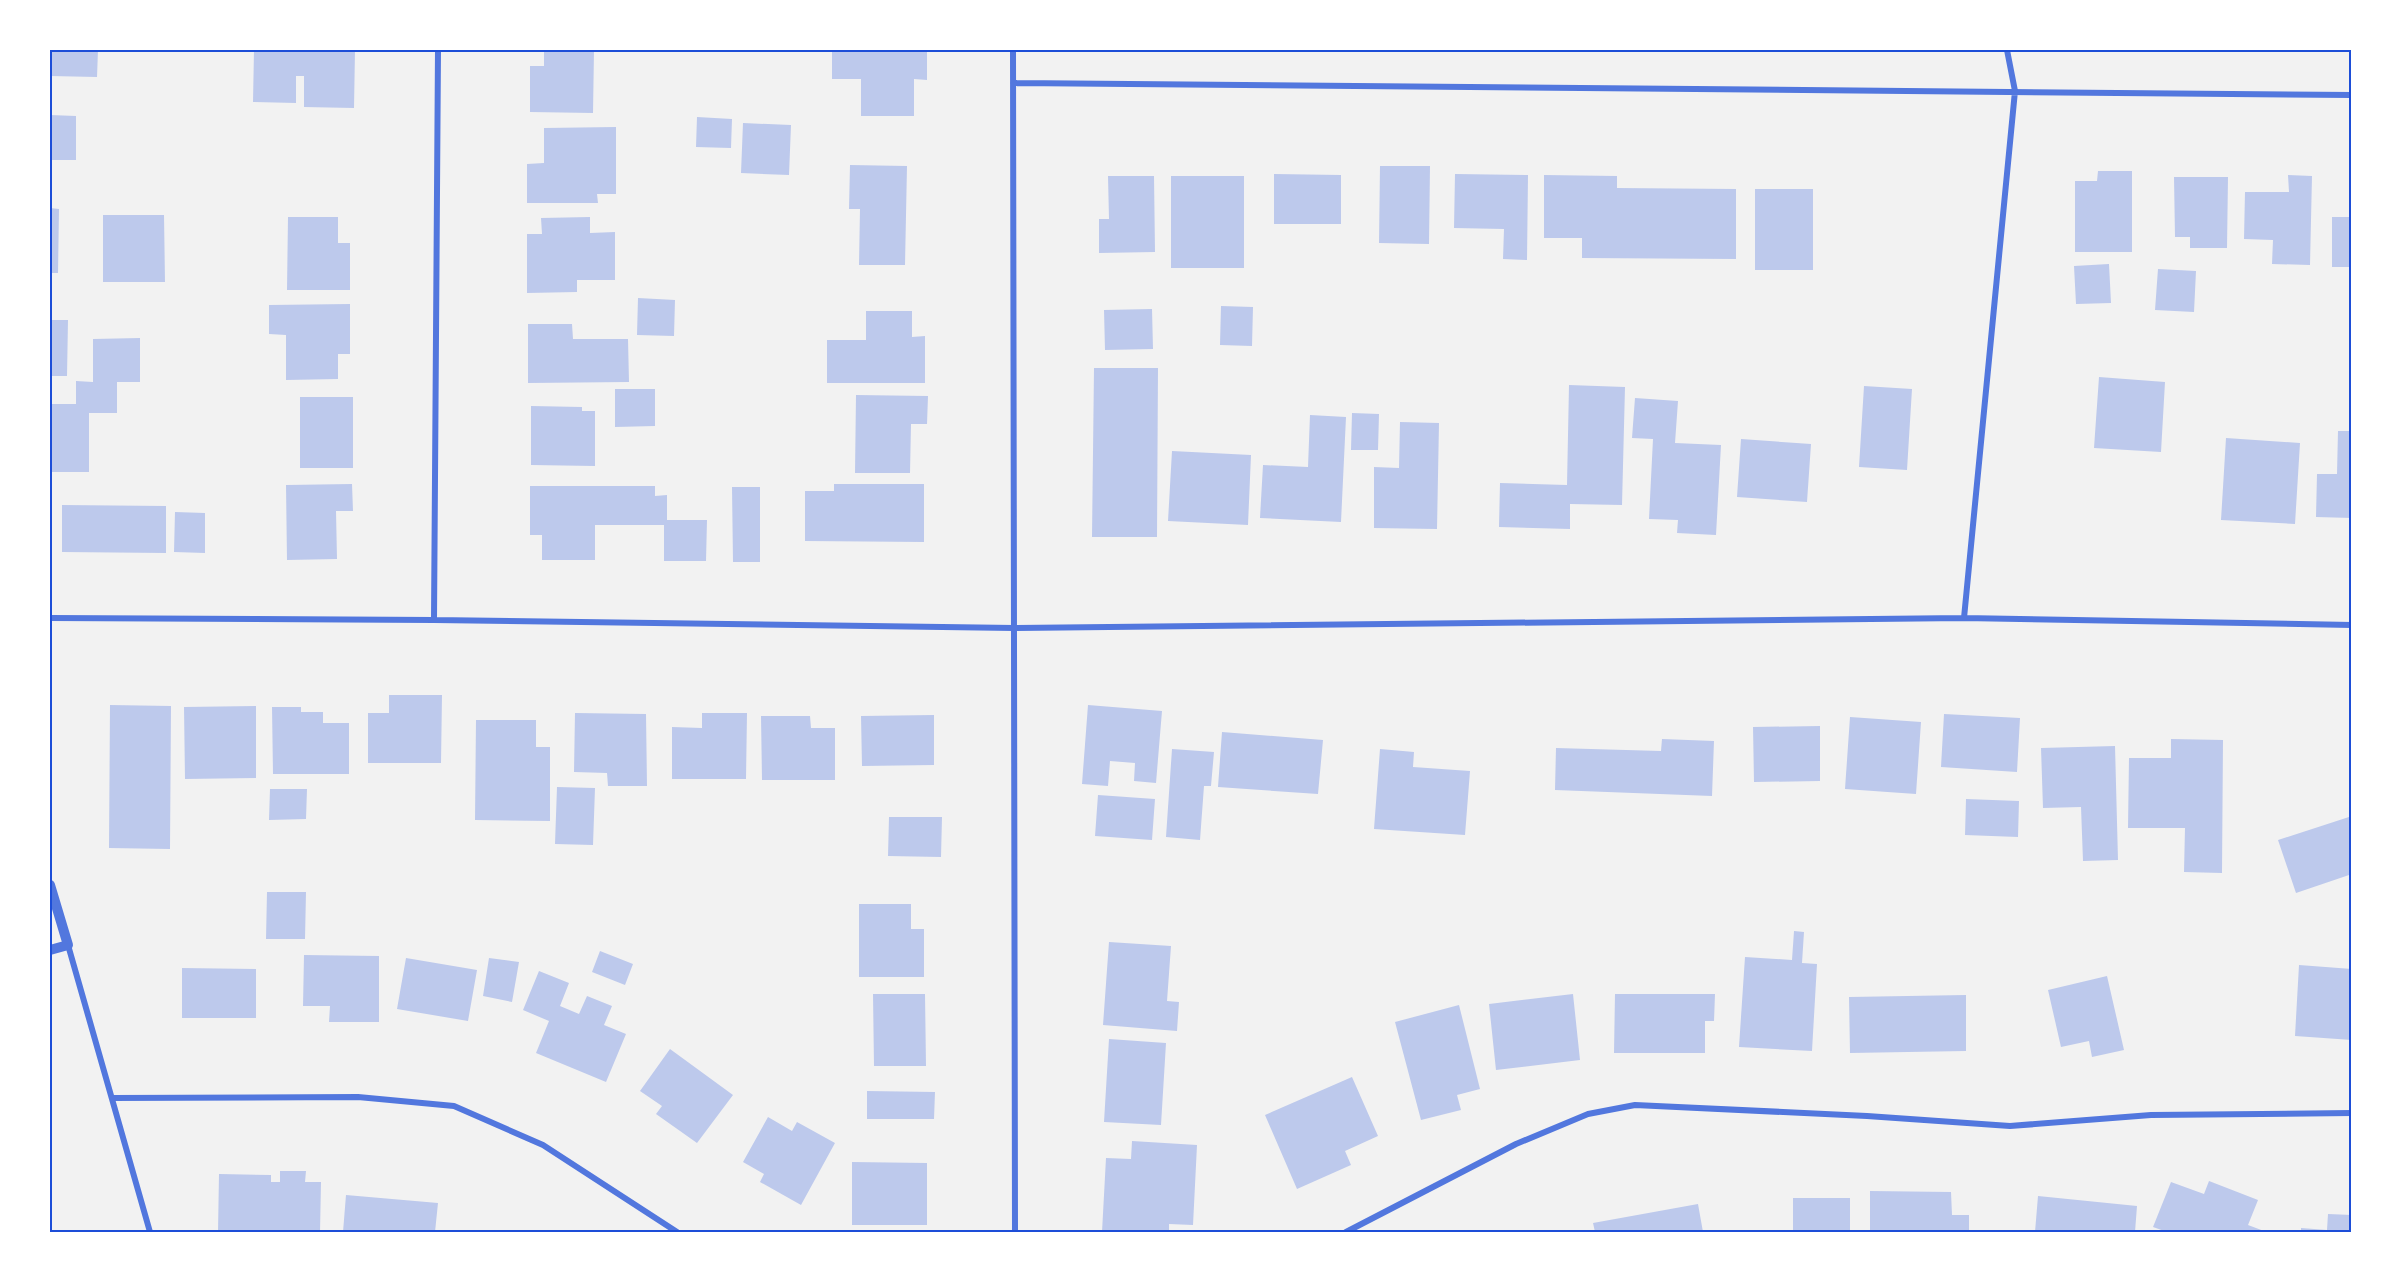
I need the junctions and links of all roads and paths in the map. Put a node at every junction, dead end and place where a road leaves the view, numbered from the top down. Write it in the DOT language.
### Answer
graph roads {
  1 [pos="438,50"];
  2 [pos="1013,50"];
  3 [pos="2007,50"];
  4 [pos="1013,83"];
  5 [pos="2015,91"];
  6 [pos="2352,95"];
  7 [pos="50,618"];
  8 [pos="1964,618"];
  9 [pos="434,620"];
  10 [pos="2352,625"];
  11 [pos="1014,628"];
  12 [pos="50,885"];
  13 [pos="68,945"];
  14 [pos="50,950"];
  15 [pos="112,1098"];
  16 [pos="2352,1113"];
  17 [pos="150,1233"];
  18 [pos="677,1233"];
  19 [pos="1015,1233"];
  20 [pos="1346,1233"];
  1 -- 9 [label="street"];
  2 -- 4 [label="street"];
  3 -- 5 [label="street"];
  4 -- 5 [label="street"];
  4 -- 11 [label="street"];
  5 -- 6 [label="street"];
  5 -- 8 [label="street"];
  7 -- 9 [label="street"];
  8 -- 10 [label="street"];
  8 -- 11 [label="street"];
  9 -- 11 [label="street"];
  11 -- 19 [label="street"];
  12 -- 13 [label="street"];
  13 -- 14 [label="street"];
  13 -- 15 [label="street"];
  15 -- 17 [label="street"];
  15 -- 18 [label="street"];
  16 -- 20 [label="street"];
}
